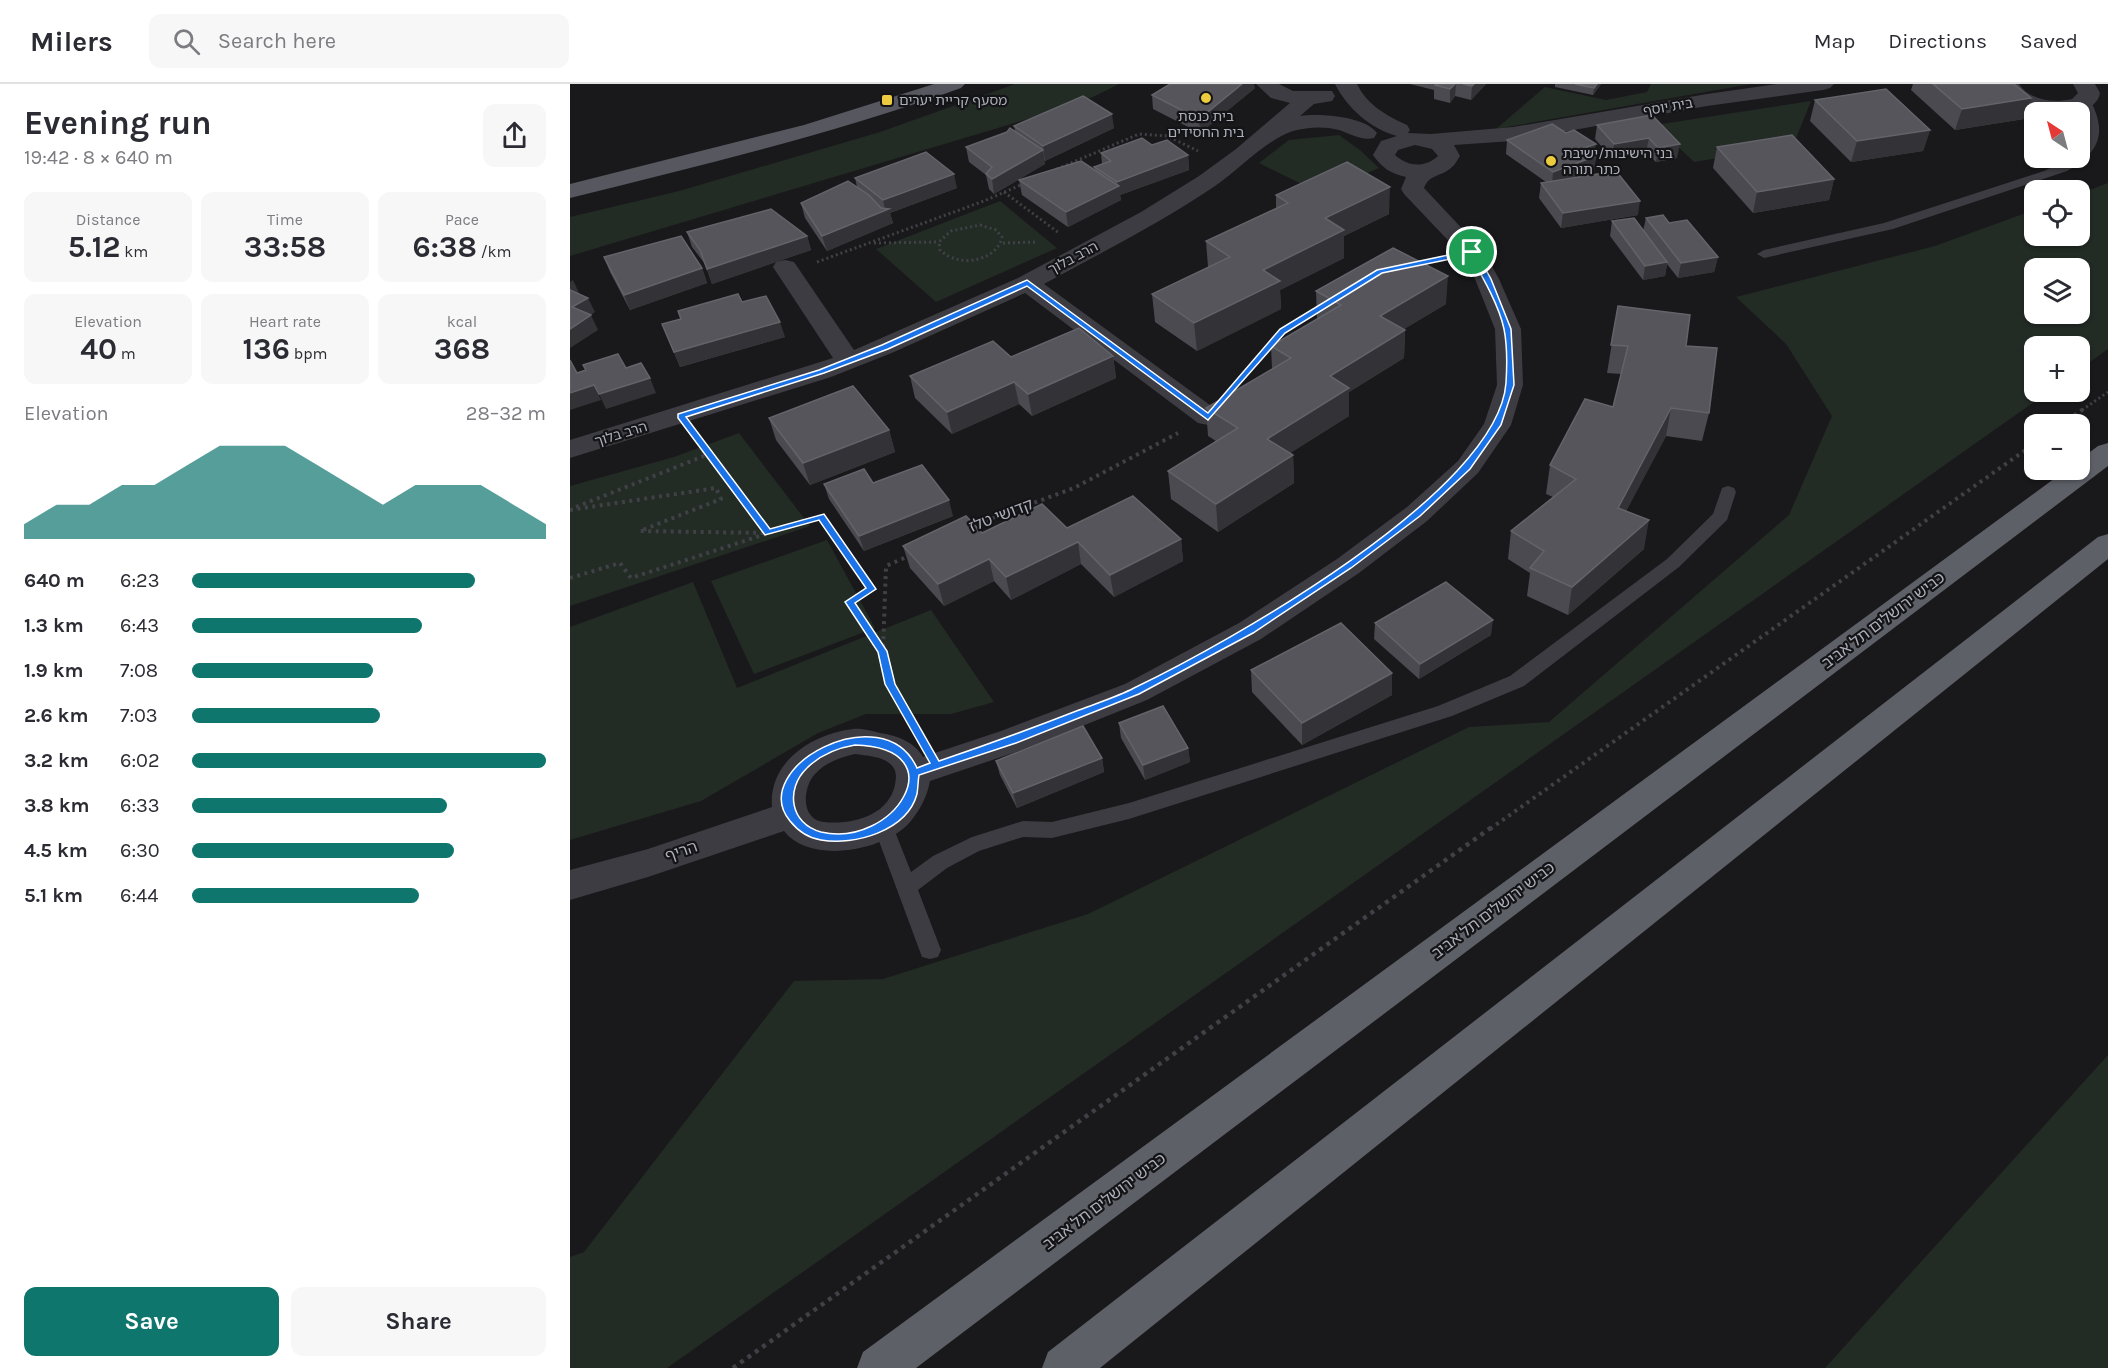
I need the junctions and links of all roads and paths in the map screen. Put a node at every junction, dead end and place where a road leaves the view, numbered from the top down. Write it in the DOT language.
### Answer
graph roads {
  1 [pos="954,84"];
  2 [pos="1346,84"];
  3 [pos="1823,84"];
  4 [pos="2008,84"];
  5 [pos="1269,87"];
  6 [pos="2084,93"];
  7 [pos="1313,98"];
  8 [pos="1366,133"];
  9 [pos="1513,134"];
  10 [pos="1262,138"];
  11 [pos="1423,139"];
  12 [pos="1385,150"];
  13 [pos="1229,165"];
  14 [pos="1437,166"];
  15 [pos="1056,169"];
  16 [pos="1025,183"];
  17 [pos="570,191"];
  18 [pos="1004,192"];
  19 [pos="1060,234"];
  20 [pos="939,242"];
  21 [pos="869,243"];
  22 [pos="1472,252"];
  23 [pos="1764,254"];
  24 [pos="1414,264"];
  25 [pos="787,269"];
  26 [pos="1027,283"];
  27 [pos="1321,307"];
  28 [pos="848,361"];
  29 [pos="2108,392"];
  30 [pos="2076,414"];
  31 [pos="681,416"];
  32 [pos="1208,417"];
  33 [pos="570,449"];
  34 [pos="2024,451"];
  35 [pos="2108,452"];
  36 [pos="709,454"];
  37 [pos="1728,492"];
  38 [pos="570,510"];
  39 [pos="965,528"];
  40 [pos="768,533"];
  41 [pos="2108,544"];
  42 [pos="916,552"];
  43 [pos="570,578"];
  44 [pos="883,651"];
  45 [pos="925,769"];
  46 [pos="790,814"];
  47 [pos="884,825"];
  48 [pos="570,885"];
  49 [pos="906,887"];
  50 [pos="930,950"];
  51 [pos="733,1368"];
  52 [pos="879,1368"];
  53 [pos="1065,1368"];
  1 -- 17 [label="main road"];
  2 -- 7 [label="street, הרב בלוך"];
  2 -- 11 [label="street"];
  3 -- 9 [label="street, בית יוסף"];
  4 -- 6 [label="street"];
  5 -- 7 [label="street"];
  5 -- 10 [label="street, הרב בלוך"];
  6 -- 23 [label="lane"];
  7 -- 8 [label="street"];
  7 -- 10 [label="street, הרב בלוך"];
  8 -- 10 [label="street"];
  8 -- 12 [label="street"];
  9 -- 11 [label="street"];
  9 -- 14 [label="street"];
  10 -- 13 [label="street, הרב בלוך"];
  11 -- 12 [label="street"];
  11 -- 14 [label="street"];
  12 -- 14 [label="street"];
  13 -- 15 [label="path"];
  13 -- 26 [label="street, הרב בלוך"];
  14 -- 22 [label="street"];
  16 -- 18 [label="path"];
  18 -- 19 [label="path"];
  18 -- 21 [label="path"];
  20 -- 20 [label="path"];
  20 -- 21 [label="path"];
  21 -- 25 [label="path"];
  22 -- 24 [label="path"];
  22 -- 45 [label="street"];
  25 -- 28 [label="street"];
  26 -- 28 [label="street, הרב בלוך"];
  26 -- 32 [label="street"];
  27 -- 32 [label="path, קדושי טלז"];
  28 -- 31 [label="street, הרב בלוך"];
  29 -- 30 [label="path"];
  31 -- 33 [label="street, הרב בלוך"];
  31 -- 36 [label="path"];
  32 -- 39 [label="path, קדושי טלז"];
  34 -- 51 [label="path"];
  35 -- 52 [label="highway, כביש ירושלים תל אביב"];
  36 -- 38 [label="path"];
  36 -- 40 [label="path"];
  37 -- 49 [label="lane"];
  38 -- 40 [label="path"];
  40 -- 43 [label="path"];
  40 -- 44 [label="path"];
  41 -- 53 [label="highway"];
  42 -- 44 [label="path"];
  44 -- 45 [label="path"];
  45 -- 46 [label="street"];
  45 -- 47 [label="street"];
  46 -- 47 [label="street"];
  46 -- 48 [label="street, הריף"];
  47 -- 49 [label="lane"];
  49 -- 50 [label="lane"];
}
